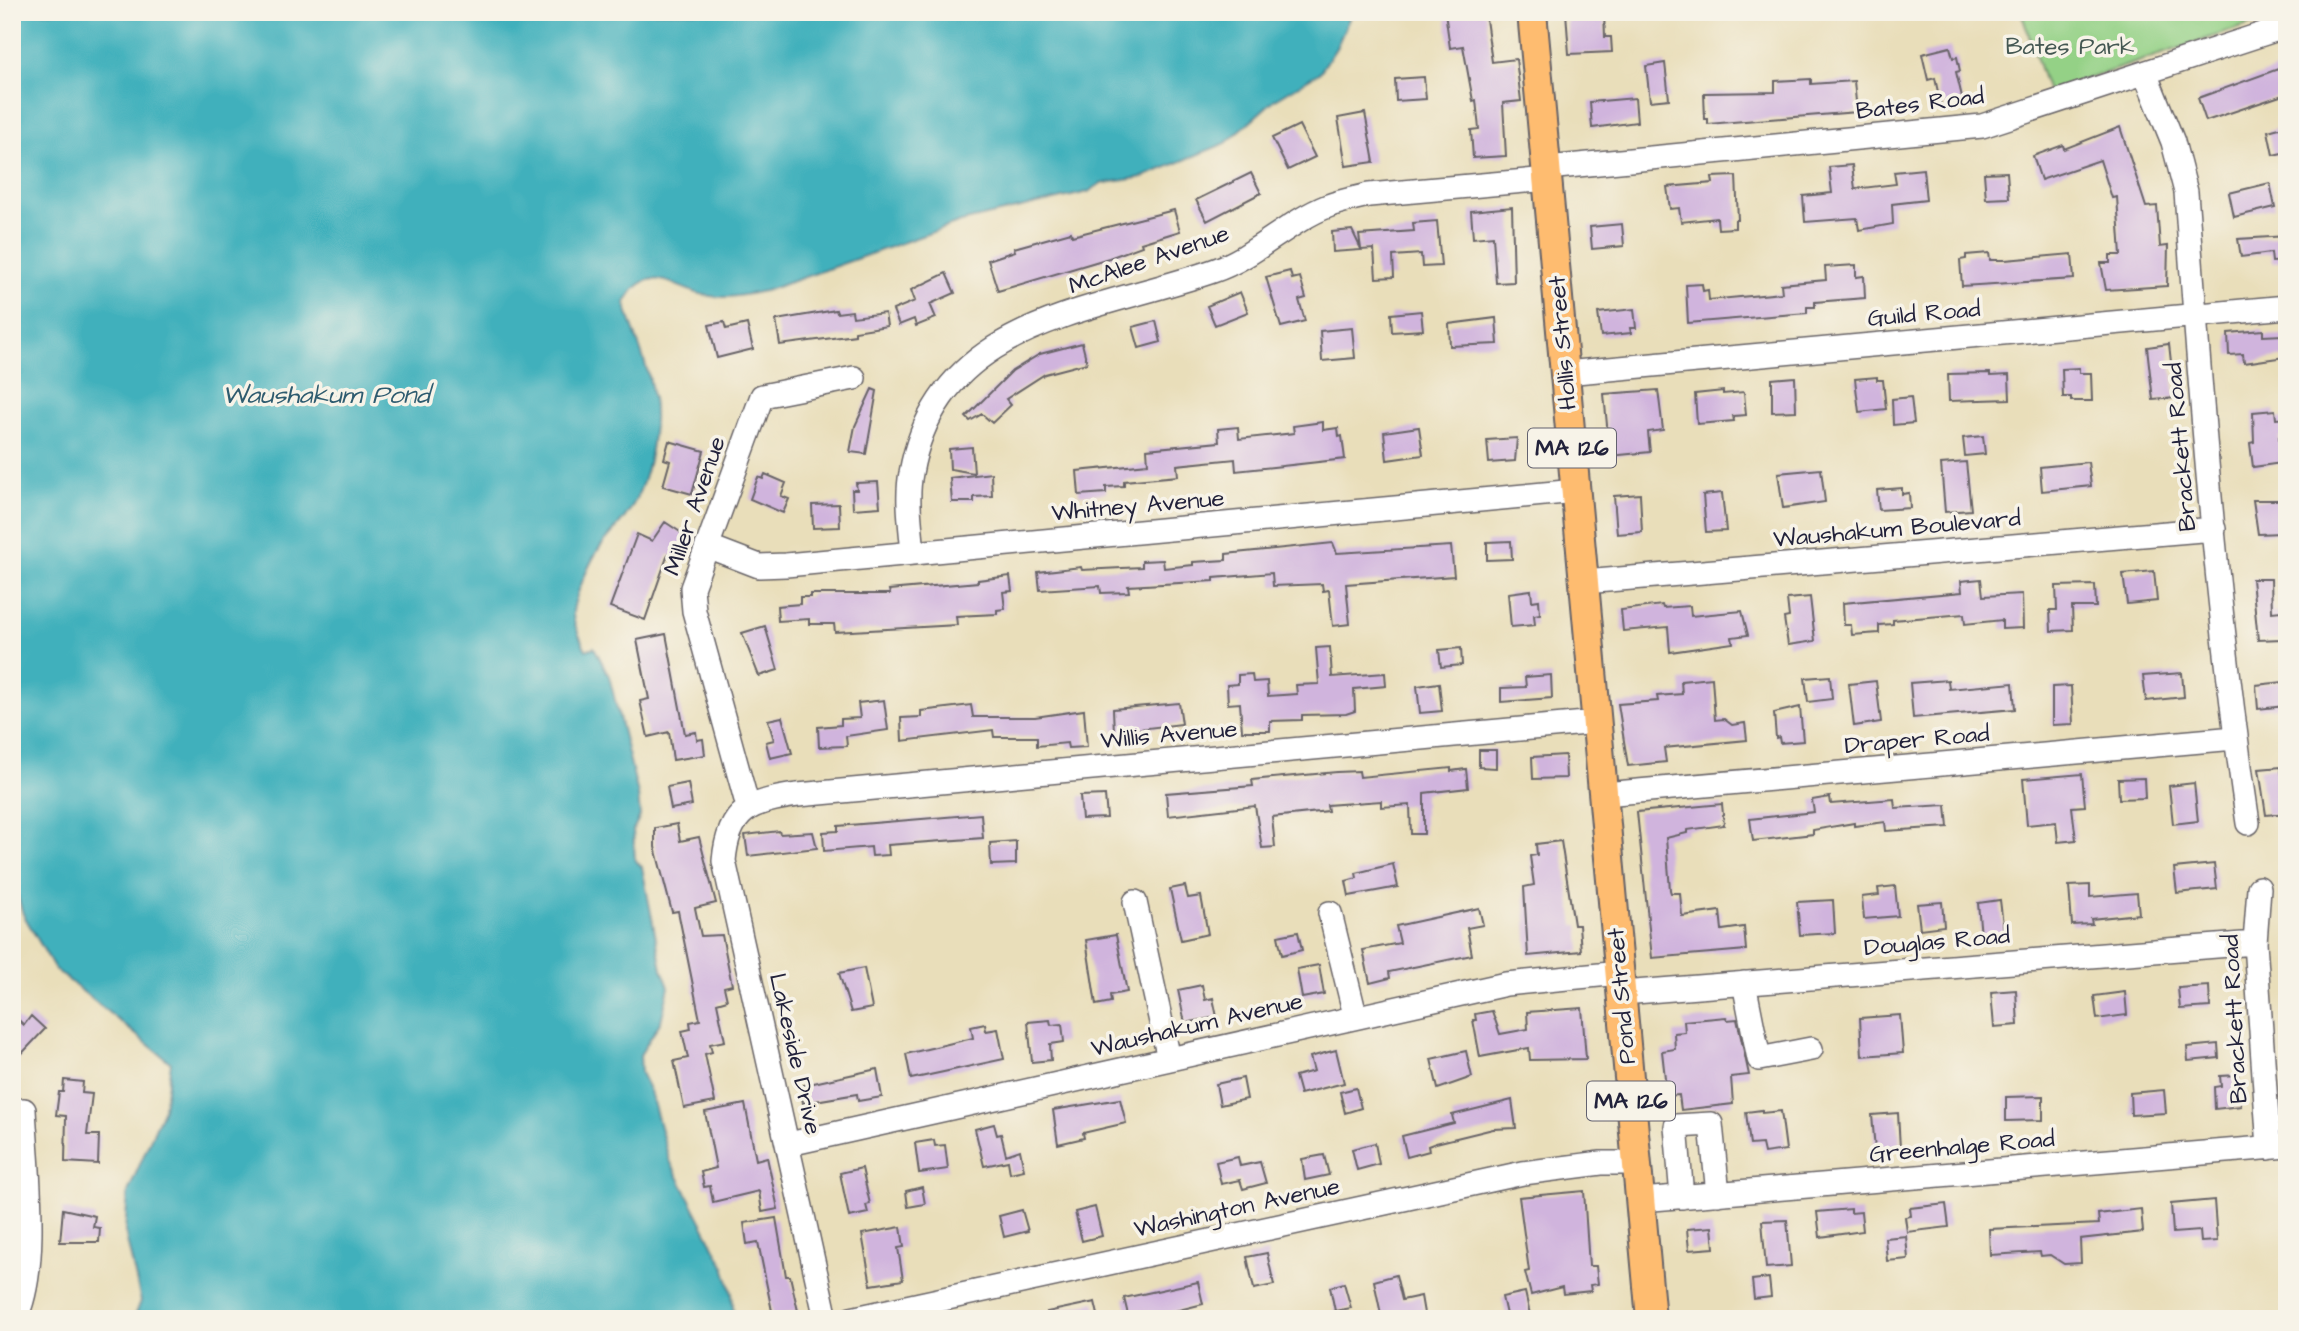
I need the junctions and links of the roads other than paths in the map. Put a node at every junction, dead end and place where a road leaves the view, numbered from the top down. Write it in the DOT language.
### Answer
graph roads {
  1 [pos="1532,12"];
  2 [pos="2287,26"];
  3 [pos="2145,73"];
  4 [pos="1547,173"];
  5 [pos="2287,307"];
  6 [pos="2195,315"];
  7 [pos="1565,373"];
  8 [pos="854,378"];
  9 [pos="1576,491"];
  10 [pos="2214,529"];
  11 [pos="707,546"];
  12 [pos="913,553"];
  13 [pos="1584,582"];
  14 [pos="1597,722"];
  15 [pos="2235,738"];
  16 [pos="1604,794"];
  17 [pos="748,807"];
  18 [pos="2248,823"];
  19 [pos="1612,883"];
  20 [pos="2259,888"];
  21 [pos="1135,902"];
  22 [pos="1330,913"];
  23 [pos="2255,943"];
  24 [pos="1621,983"];
  25 [pos="1744,983"];
  26 [pos="1355,1015"];
  27 [pos="1811,1049"];
  28 [pos="1169,1059"];
  29 [pos="24,1110"];
  30 [pos="789,1144"];
  31 [pos="2278,1147"];
  32 [pos="1637,1163"];
  33 [pos="1718,1194"];
  34 [pos="1682,1197"];
  35 [pos="1641,1200"];
  36 [pos="18,1314"];
  37 [pos="827,1319"];
  38 [pos="850,1319"];
  39 [pos="1651,1319"];
  1 -- 4 [label="main road, Hollis Street / MA 126"];
  2 -- 3 [label="street, Bates Road"];
  3 -- 4 [label="street, Bates Road"];
  3 -- 6 [label="street, Brackett Road"];
  4 -- 7 [label="main road, Hollis Street / MA 126"];
  4 -- 12 [label="street, McAlee Avenue"];
  5 -- 6 [label="street, Guild Road"];
  6 -- 7 [label="street, Guild Road"];
  6 -- 10 [label="street, Brackett Road"];
  7 -- 9 [label="main road, Hollis Street / MA 126"];
  8 -- 11 [label="street, Miller Avenue"];
  9 -- 12 [label="street, Whitney Avenue"];
  9 -- 13 [label="main road, Hollis Street / MA 126"];
  10 -- 13 [label="street, Waushakum Boulevard"];
  10 -- 15 [label="street, Brackett Road"];
  11 -- 12 [label="street, Whitney Avenue"];
  11 -- 17 [label="street, Miller Avenue"];
  13 -- 14 [label="main road, Hollis Street / MA 126"];
  14 -- 16 [label="main road, Hollis Street / MA 126"];
  14 -- 17 [label="street, Willis Avenue"];
  15 -- 16 [label="street, Draper Road"];
  15 -- 18 [label="street, Brackett Road"];
  16 -- 19 [label="main road, Hollis Street / MA 126"];
  17 -- 30 [label="street, Lakeside Drive"];
  19 -- 24 [label="main road, Pond Street / MA 126"];
  20 -- 23 [label="street, Brackett Road"];
  21 -- 28 [label="street"];
  22 -- 26 [label="street"];
  23 -- 25 [label="street, Douglas Road"];
  23 -- 31 [label="street, Brackett Road"];
  24 -- 25 [label="street, Douglas Road"];
  24 -- 26 [label="street, Waushakum Avenue"];
  24 -- 32 [label="main road, Pond Street / MA 126"];
  25 -- 27 [label="street"];
  26 -- 28 [label="street, Waushakum Avenue"];
  28 -- 30 [label="street, Waushakum Avenue"];
  29 -- 36 [label="street"];
  30 -- 37 [label="street, Lakeside Drive"];
  31 -- 33 [label="street, Greenhalge Road"];
  32 -- 35 [label="main road, Pond Street / MA 126"];
  32 -- 38 [label="street, Washington Avenue"];
  33 -- 34 [label="street, Greenhalge Road"];
  33 -- 34 [label="street"];
  34 -- 35 [label="street, Greenhalge Road"];
  35 -- 39 [label="main road, Pond Street / MA 126"];
}
